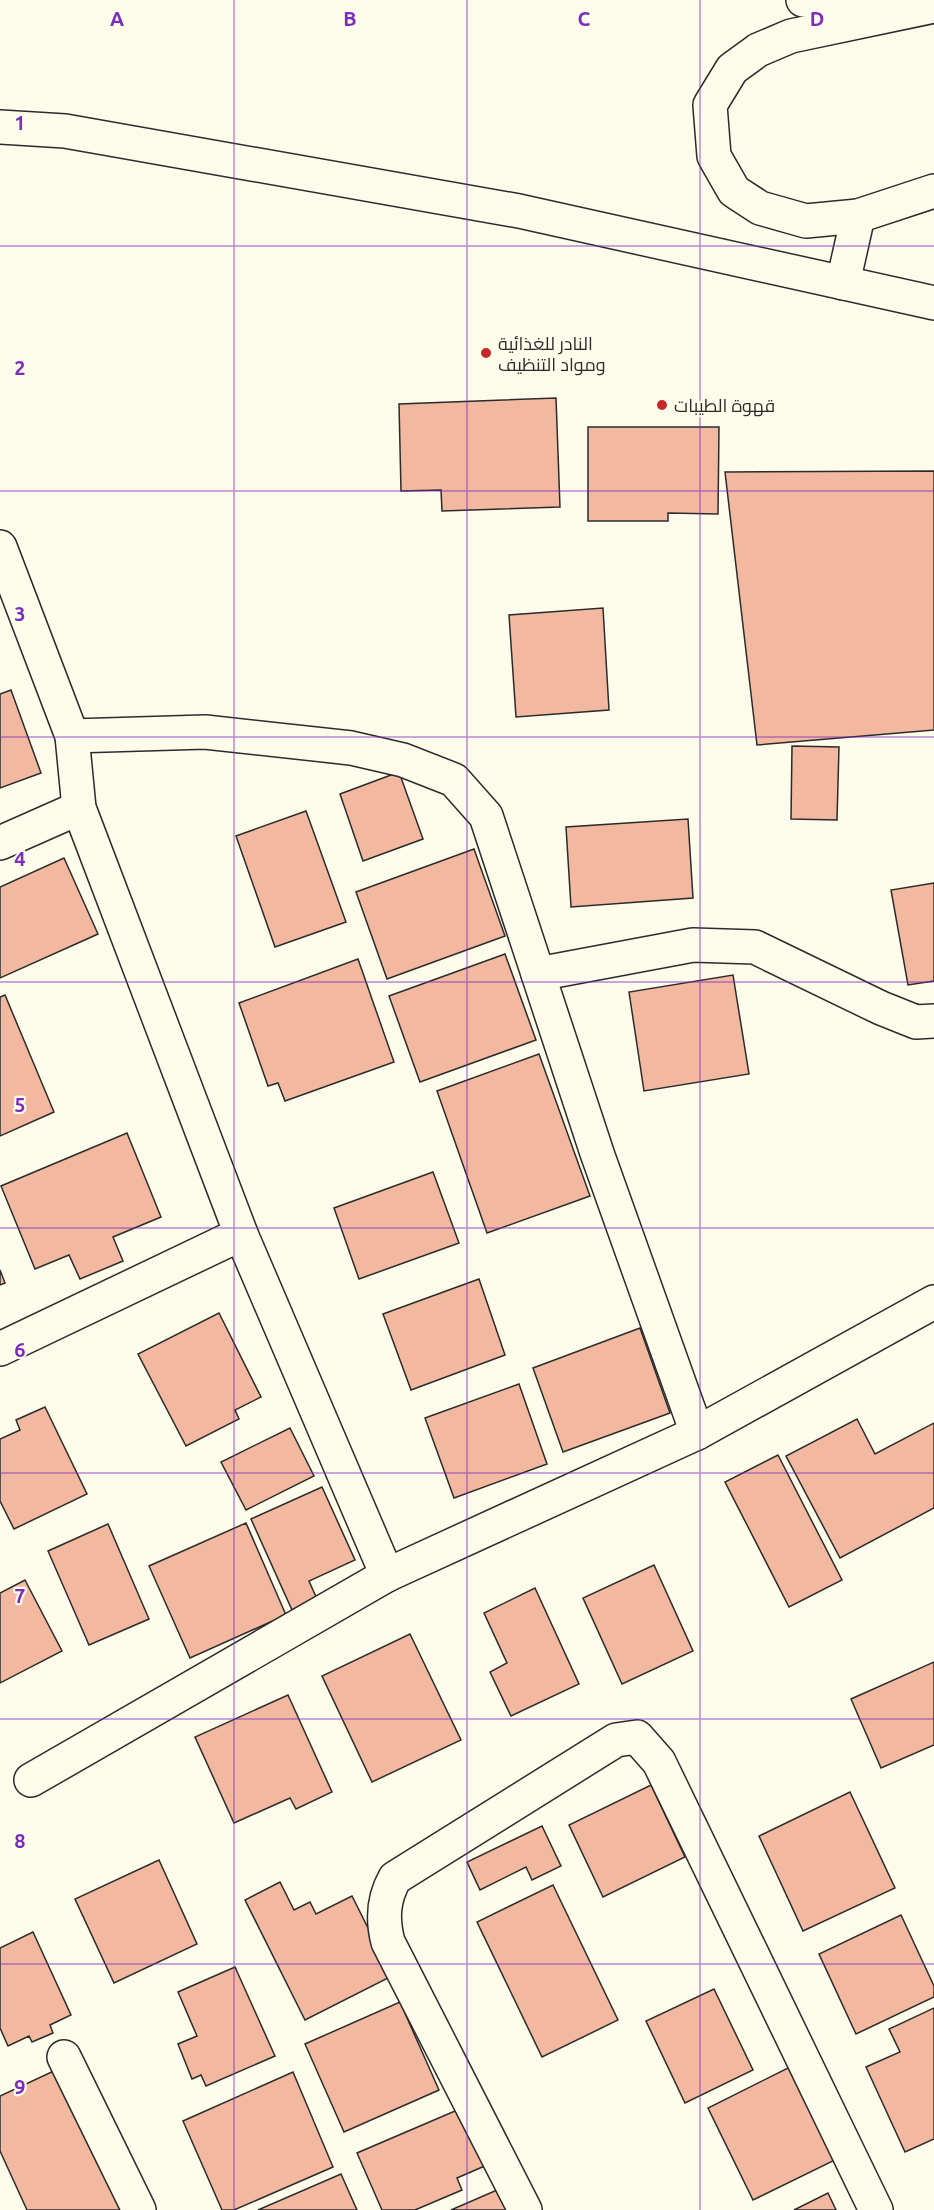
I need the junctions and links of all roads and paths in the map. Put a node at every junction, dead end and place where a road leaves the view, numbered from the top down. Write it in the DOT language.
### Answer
graph roads {
  1 [pos="803,0"];
  2 [pos="934,6"];
  3 [pos="0,127"];
  4 [pos="934,190"];
  5 [pos="858,216"];
  6 [pos="843,283"];
  7 [pos="934,303"];
  8 [pos="0,547"];
  9 [pos="72,736"];
  10 [pos="79,808"];
  11 [pos="0,843"];
  12 [pos="538,974"];
  13 [pos="934,1021"];
  14 [pos="241,1234"];
  15 [pos="934,1302"];
  16 [pos="0,1349"];
  17 [pos="697,1432"];
  18 [pos="387,1575"];
  19 [pos="31,1780"];
  20 [pos="64,2057"];
  21 [pos="140,2210"];
  22 [pos="525,2210"];
  23 [pos="876,2210"];
  1 -- 2 [label="main road"];
  2 -- 5 [label="main road"];
  3 -- 6 [label="main road"];
  4 -- 5 [label="main road"];
  5 -- 6 [label="main road"];
  6 -- 7 [label="main road"];
  8 -- 9 [label="main road"];
  9 -- 10 [label="main road"];
  9 -- 12 [label="main road"];
  10 -- 11 [label="main road"];
  10 -- 14 [label="main road"];
  12 -- 13 [label="main road"];
  12 -- 17 [label="main road"];
  14 -- 16 [label="main road"];
  14 -- 18 [label="main road"];
  15 -- 17 [label="main road"];
  17 -- 18 [label="main road"];
  18 -- 19 [label="main road"];
  20 -- 21 [label="main road"];
  22 -- 23 [label="main road"];
}
